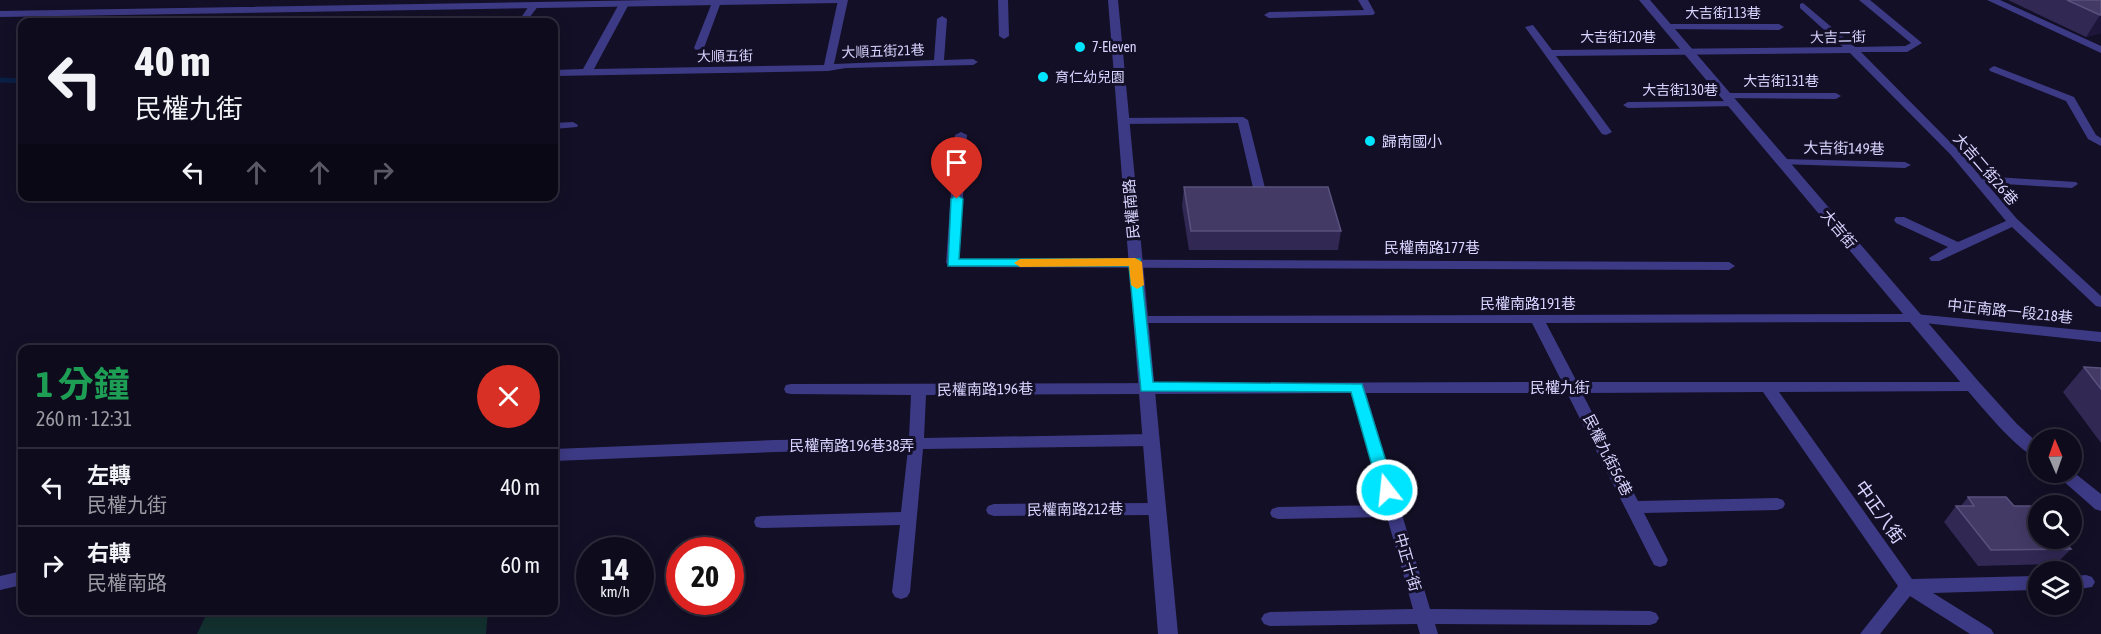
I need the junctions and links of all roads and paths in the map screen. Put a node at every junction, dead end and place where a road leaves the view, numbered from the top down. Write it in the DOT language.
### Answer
graph roads {
  1 [pos="253,0"];
  2 [pos="841,0"];
  3 [pos="1003,0"];
  4 [pos="1113,0"];
  5 [pos="1363,0"];
  6 [pos="1644,0"];
  7 [pos="1864,0"];
  8 [pos="1992,0"];
  9 [pos="679,1"];
  10 [pos="716,2"];
  11 [pos="541,3"];
  12 [pos="624,4"];
  13 [pos="1803,6"];
  14 [pos="240,10"];
  15 [pos="0,15"];
  16 [pos="1269,15"];
  17 [pos="526,18"];
  18 [pos="942,19"];
  19 [pos="1530,27"];
  20 [pos="1667,27"];
  21 [pos="1779,27"];
  22 [pos="1004,36"];
  23 [pos="699,48"];
  24 [pos="1853,50"];
  25 [pos="2101,50"];
  26 [pos="1688,52"];
  27 [pos="1549,53"];
  28 [pos="973,62"];
  29 [pos="939,63"];
  30 [pos="828,68"];
  31 [pos="1994,69"];
  32 [pos="588,72"];
  33 [pos="558,73"];
  34 [pos="1836,96"];
  35 [pos="1729,100"];
  36 [pos="1628,105"];
  37 [pos="1123,121"];
  38 [pos="573,125"];
  39 [pos="558,126"];
  40 [pos="1606,132"];
  41 [pos="961,135"];
  42 [pos="2101,143"];
  43 [pos="1782,162"];
  44 [pos="1905,165"];
  45 [pos="1976,179"];
  46 [pos="2072,184"];
  47 [pos="1260,192"];
  48 [pos="1900,220"];
  49 [pos="2013,222"];
  50 [pos="1958,247"];
  51 [pos="1935,258"];
  52 [pos="1135,262"];
  53 [pos="1729,266"];
  54 [pos="2101,303"];
  55 [pos="1915,318"];
  56 [pos="1537,319"];
  57 [pos="1140,320"];
  58 [pos="2101,338"];
  59 [pos="1767,386"];
  60 [pos="1973,386"];
  61 [pos="1146,387"];
  62 [pos="1357,387"];
  63 [pos="1573,387"];
  64 [pos="791,389"];
  65 [pos="919,390"];
  66 [pos="1151,440"];
  67 [pos="2028,443"];
  68 [pos="916,445"];
  69 [pos="558,455"];
  70 [pos="2075,483"];
  71 [pos="1777,504"];
  72 [pos="2101,504"];
  73 [pos="1634,507"];
  74 [pos="1157,508"];
  75 [pos="994,510"];
  76 [pos="1393,511"];
  77 [pos="1278,513"];
  78 [pos="909,518"];
  79 [pos="762,522"];
  80 [pos="1660,560"];
  81 [pos="18,579"];
  82 [pos="0,583"];
  83 [pos="2028,583"];
  84 [pos="1908,586"];
  85 [pos="901,592"];
  86 [pos="1424,616"];
  87 [pos="1650,618"];
  88 [pos="1270,619"];
  89 [pos="1168,634"];
  90 [pos="1429,634"];
  91 [pos="1869,634"];
  92 [pos="1985,634"];
  1 -- 14 [label="street"];
  2 -- 10 [label="street"];
  2 -- 30 [label="lane"];
  3 -- 22 [label="lane"];
  4 -- 37 [label="street, 民權南路"];
  5 -- 16 [label="lane"];
  6 -- 20 [label="street, 大吉街"];
  7 -- 24 [label="lane, 大吉二街"];
  8 -- 25 [label="lane"];
  9 -- 10 [label="street"];
  9 -- 12 [label="street"];
  10 -- 23 [label="lane"];
  11 -- 12 [label="street"];
  11 -- 14 [label="street"];
  11 -- 17 [label="lane"];
  12 -- 32 [label="lane"];
  13 -- 24 [label="lane, 大吉二街26巷"];
  14 -- 15 [label="street"];
  18 -- 29 [label="lane, 大順五街21巷"];
  19 -- 27 [label="lane"];
  20 -- 21 [label="lane, 大吉街113巷"];
  20 -- 26 [label="street, 大吉街"];
  24 -- 26 [label="lane, 大吉二街"];
  24 -- 45 [label="lane, 大吉二街26巷"];
  26 -- 27 [label="lane, 大吉街120巷"];
  26 -- 35 [label="street, 大吉街"];
  27 -- 40 [label="lane"];
  28 -- 29 [label="lane, 大順五街21巷"];
  29 -- 30 [label="lane, 大順五街21巷"];
  30 -- 32 [label="lane, 大順五街"];
  31 -- 42 [label="lane"];
  32 -- 33 [label="lane, 大順五街"];
  34 -- 35 [label="lane, 大吉街131巷"];
  35 -- 36 [label="lane, 大吉街130巷"];
  35 -- 43 [label="street, 大吉街"];
  37 -- 47 [label="lane"];
  37 -- 52 [label="street, 民權南路"];
  38 -- 39 [label="lane"];
  41 -- 52 [label="lane, 民權南路177巷"];
  43 -- 44 [label="lane, 大吉街149巷"];
  43 -- 55 [label="street, 大吉街"];
  45 -- 46 [label="lane"];
  45 -- 49 [label="lane, 大吉二街26巷"];
  48 -- 50 [label="lane"];
  49 -- 50 [label="lane"];
  49 -- 54 [label="lane, 大吉二街26巷"];
  50 -- 51 [label="lane"];
  52 -- 53 [label="lane, 民權南路177巷"];
  52 -- 57 [label="street, 民權南路"];
  55 -- 56 [label="lane, 民權南路191巷"];
  55 -- 58 [label="lane, 中正南路一段218巷"];
  55 -- 60 [label="street, 大吉街"];
  56 -- 57 [label="lane, 民權南路191巷"];
  56 -- 63 [label="lane, 民權九街56巷"];
  57 -- 61 [label="street, 民權南路"];
  59 -- 60 [label="lane, 民權九街"];
  59 -- 63 [label="lane, 民權九街"];
  59 -- 84 [label="lane, 中正八街"];
  60 -- 67 [label="street, 大吉街"];
  61 -- 62 [label="lane, 民權九街"];
  61 -- 65 [label="lane, 民權南路196巷"];
  61 -- 66 [label="street, 民權南路"];
  62 -- 63 [label="lane, 民權九街"];
  62 -- 76 [label="lane, 中正十街"];
  63 -- 73 [label="lane, 民權九街56巷"];
  64 -- 65 [label="lane"];
  65 -- 68 [label="lane, 民權南路196巷"];
  66 -- 68 [label="lane, 民權南路196巷38弄"];
  66 -- 74 [label="street, 民權南路"];
  68 -- 69 [label="lane, 民權南路196巷38弄"];
  68 -- 78 [label="lane, 民權南路196巷"];
  70 -- 72 [label="street"];
  71 -- 73 [label="lane"];
  73 -- 80 [label="lane, 民權九街56巷"];
  74 -- 75 [label="lane, 民權南路212巷"];
  74 -- 89 [label="street, 民權南路"];
  76 -- 77 [label="lane"];
  76 -- 86 [label="lane, 中正十街"];
  78 -- 79 [label="lane"];
  78 -- 85 [label="lane, 民權南路196巷"];
  81 -- 82 [label="lane"];
  83 -- 84 [label="lane"];
  84 -- 91 [label="lane"];
  84 -- 92 [label="lane, 中正八街"];
  86 -- 87 [label="lane"];
  86 -- 88 [label="lane"];
  86 -- 90 [label="lane, 中正十街"];
}
